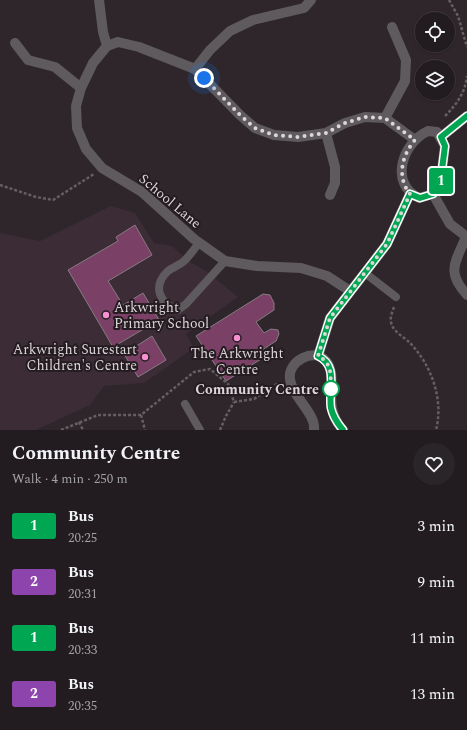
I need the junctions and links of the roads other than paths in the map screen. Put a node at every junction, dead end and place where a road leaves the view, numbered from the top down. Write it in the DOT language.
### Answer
graph roads {
  1 [pos="99,0"];
  2 [pos="311,0"];
  3 [pos="392,27"];
  4 [pos="15,43"];
  5 [pos="107,46"];
  6 [pos="195,69"];
  7 [pos="81,88"];
  8 [pos="467,116"];
  9 [pos="385,118"];
  10 [pos="326,133"];
  11 [pos="441,137"];
  12 [pos="415,140"];
  13 [pos="410,194"];
  14 [pos="433,194"];
  15 [pos="330,195"];
  16 [pos="466,237"];
  17 [pos="200,243"];
  18 [pos="225,261"];
  19 [pos="364,273"];
  20 [pos="350,291"];
  21 [pos="467,295"];
  22 [pos="396,297"];
  23 [pos="318,356"];
  24 [pos="185,404"];
  25 [pos="200,430"];
  26 [pos="314,430"];
  27 [pos="344,430"];
  1 -- 5 [label="street"];
  2 -- 6 [label="street"];
  3 -- 9 [label="street"];
  4 -- 7 [label="street"];
  5 -- 6 [label="street"];
  5 -- 7 [label="street, School Lane"];
  6 -- 10 [label="street"];
  7 -- 17 [label="street, School Lane"];
  8 -- 11 [label="street"];
  9 -- 10 [label="street"];
  9 -- 12 [label="street"];
  10 -- 15 [label="street"];
  11 -- 12 [label="street"];
  11 -- 14 [label="street"];
  12 -- 13 [label="street"];
  13 -- 14 [label="street"];
  13 -- 19 [label="street"];
  14 -- 16 [label="street"];
  16 -- 21 [label="street"];
  17 -- 18 [label="street, School Lane"];
  17 -- 18 [label="lane"];
  18 -- 20 [label="street, School Lane"];
  19 -- 20 [label="street"];
  19 -- 22 [label="lane"];
  20 -- 23 [label="street"];
  23 -- 26 [label="street"];
  23 -- 27 [label="street"];
  24 -- 25 [label="lane"];
}
